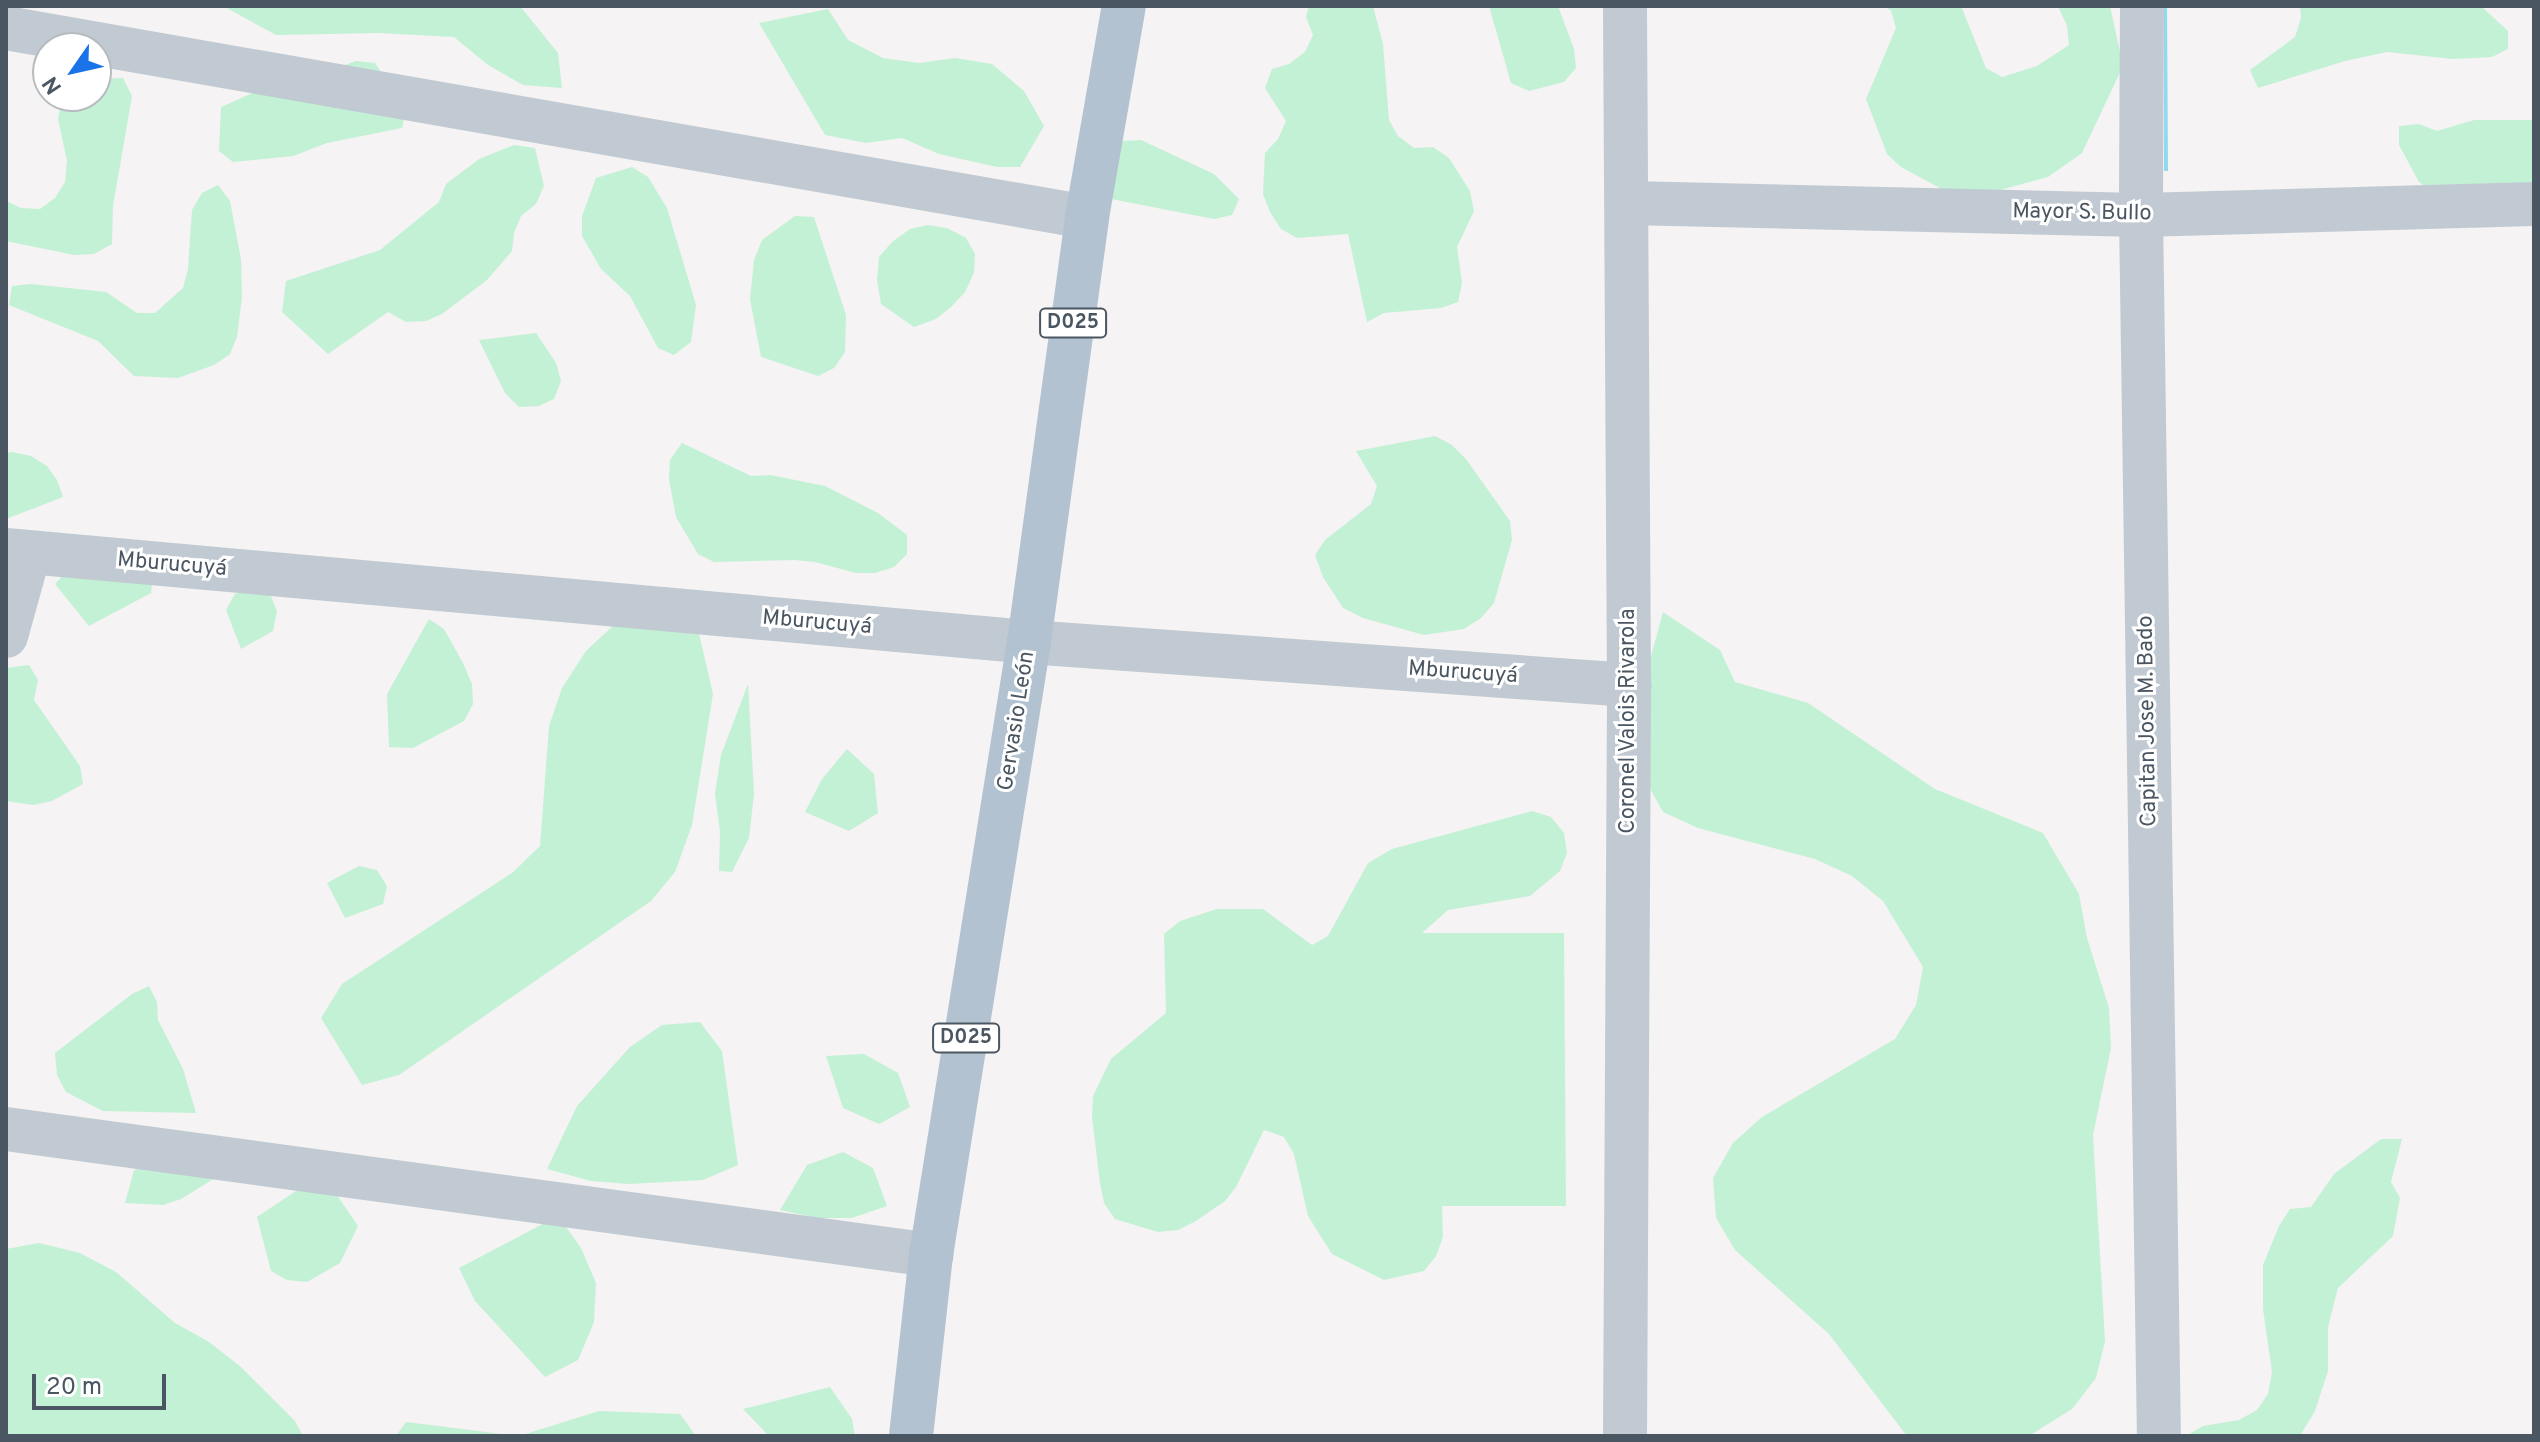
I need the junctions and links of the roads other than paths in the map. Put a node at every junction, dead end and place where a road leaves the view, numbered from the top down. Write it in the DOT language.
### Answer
graph roads {
  1 [pos="1124,6"];
  2 [pos="1625,6"];
  3 [pos="2142,6"];
  4 [pos="6,28"];
  5 [pos="1629,203"];
  6 [pos="2534,204"];
  7 [pos="2141,215"];
  8 [pos="1087,217"];
  9 [pos="18,552"];
  10 [pos="6,636"];
  11 [pos="1029,642"];
  12 [pos="1629,685"];
  13 [pos="6,1129"];
  14 [pos="931,1255"];
  15 [pos="911,1436"];
  16 [pos="1625,1436"];
  17 [pos="2159,1436"];
  1 -- 8 [label="main road, Gervasio León / D025"];
  2 -- 5 [label="street, Coronel Valois Rivarola"];
  3 -- 7 [label="street, Capitan Jose M. Bado"];
  4 -- 8 [label="street"];
  5 -- 7 [label="street, Mayor S. Bullo"];
  5 -- 12 [label="street, Coronel Valois Rivarola"];
  6 -- 7 [label="street, Mayor S. Bullo"];
  7 -- 17 [label="street, Capitan Jose M. Bado"];
  8 -- 11 [label="main road, Gervasio León / D025"];
  9 -- 10 [label="street"];
  9 -- 11 [label="street, Mburucuyá"];
  11 -- 12 [label="street, Mburucuyá"];
  11 -- 14 [label="main road, Gervasio León / D025"];
  12 -- 16 [label="street, Coronel Valois Rivarola"];
  13 -- 14 [label="street"];
  14 -- 15 [label="main road, Gervasio León / D025"];
}
